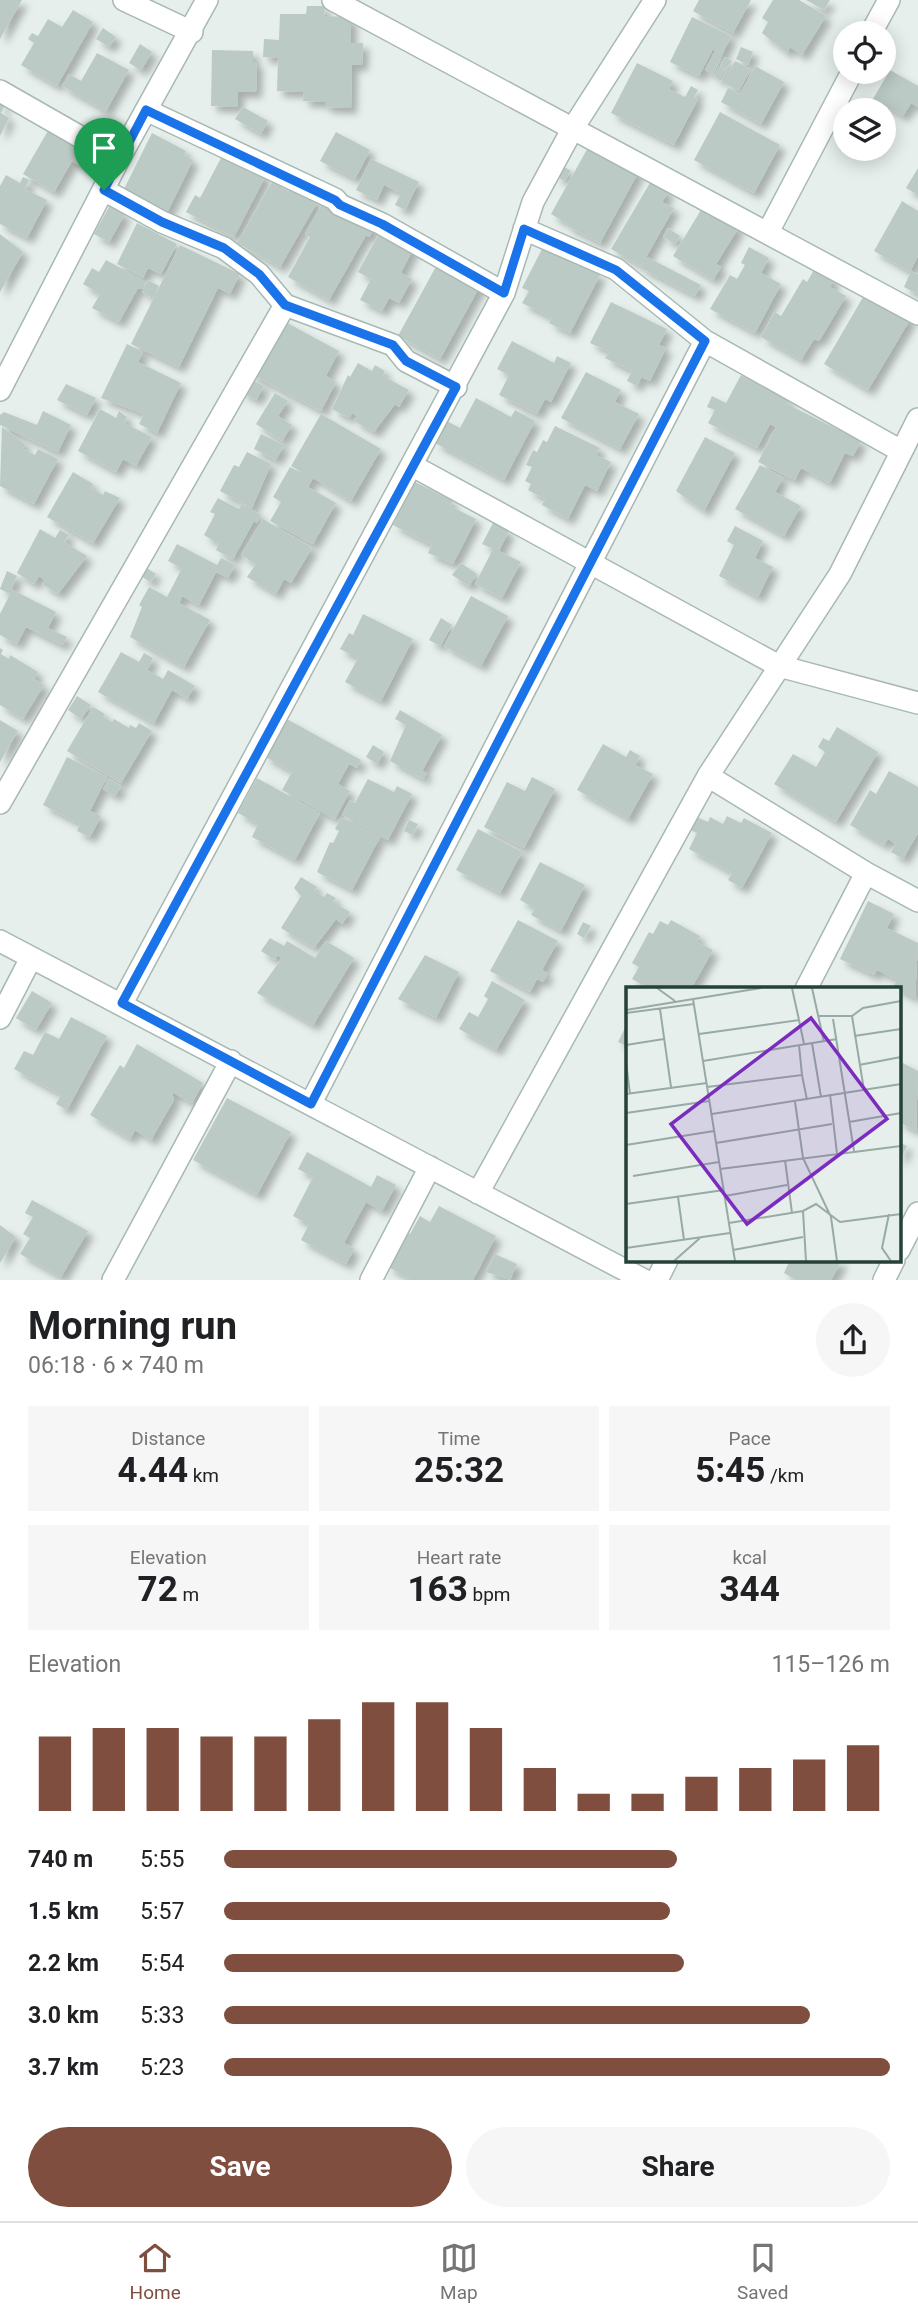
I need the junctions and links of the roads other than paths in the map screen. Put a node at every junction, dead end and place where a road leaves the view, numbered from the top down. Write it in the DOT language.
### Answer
graph roads {
  1 [pos="124,0"];
  2 [pos="207,0"];
  3 [pos="333,0"];
  4 [pos="889,0"];
  5 [pos="645,3"];
  6 [pos="878,21"];
  7 [pos="192,32"];
  8 [pos="846,84"];
  9 [pos="0,91"];
  10 [pos="146,110"];
  11 [pos="573,128"];
  12 [pos="119,159"];
  13 [pos="104,190"];
  14 [pos="524,229"];
  15 [pos="768,232"];
  16 [pos="504,293"];
  17 [pos="285,305"];
  18 [pos="918,314"];
  19 [pos="705,341"];
  20 [pos="456,387"];
  21 [pos="0,390"];
  22 [pos="918,419"];
  23 [pos="901,451"];
  24 [pos="413,466"];
  25 [pos="591,563"];
  26 [pos="779,666"];
  27 [pos="918,704"];
  28 [pos="708,776"];
  29 [pos="0,803"];
  30 [pos="866,873"];
  31 [pos="918,901"];
  32 [pos="0,941"];
  33 [pos="31,958"];
  34 [pos="807,987"];
  35 [pos="122,1003"];
  36 [pos="0,1018"];
  37 [pos="231,1061"];
  38 [pos="311,1104"];
  39 [pos="430,1167"];
  40 [pos="478,1193"];
  41 [pos="918,1213"];
  42 [pos="900,1248"];
  43 [pos="666,1262"];
  44 [pos="893,1262"];
  45 [pos="609,1272"];
  46 [pos="113,1279"];
  47 [pos="371,1279"];
  48 [pos="643,1279"];
  49 [pos="657,1279"];
  50 [pos="884,1279"];
  1 -- 7 [label="street"];
  2 -- 7 [label="street"];
  3 -- 11 [label="street"];
  4 -- 6 [label="street"];
  5 -- 11 [label="street"];
  7 -- 10 [label="street"];
  8 -- 15 [label="street"];
  9 -- 12 [label="street"];
  10 -- 12 [label="street"];
  10 -- 16 [label="street"];
  11 -- 14 [label="street"];
  11 -- 15 [label="street"];
  12 -- 13 [label="street"];
  13 -- 17 [label="street"];
  13 -- 21 [label="street"];
  14 -- 16 [label="street"];
  14 -- 19 [label="street"];
  15 -- 18 [label="street"];
  16 -- 20 [label="street"];
  17 -- 20 [label="street"];
  17 -- 29 [label="street"];
  19 -- 23 [label="street"];
  19 -- 25 [label="street"];
  20 -- 24 [label="street"];
  22 -- 23 [label="street"];
  23 -- 26 [label="street"];
  24 -- 25 [label="street"];
  24 -- 35 [label="street"];
  25 -- 26 [label="street"];
  25 -- 38 [label="street"];
  26 -- 27 [label="street"];
  26 -- 28 [label="street"];
  28 -- 30 [label="street"];
  28 -- 40 [label="street"];
  30 -- 31 [label="street"];
  30 -- 34 [label="street"];
  32 -- 33 [label="street"];
  33 -- 35 [label="street"];
  33 -- 36 [label="street"];
  35 -- 37 [label="street"];
  37 -- 38 [label="street"];
  37 -- 46 [label="street"];
  38 -- 39 [label="street"];
  39 -- 40 [label="street"];
  39 -- 47 [label="street"];
  40 -- 45 [label="street"];
  41 -- 42 [label="street"];
  43 -- 49 [label="street"];
  44 -- 50 [label="street"];
  45 -- 48 [label="street"];
}
